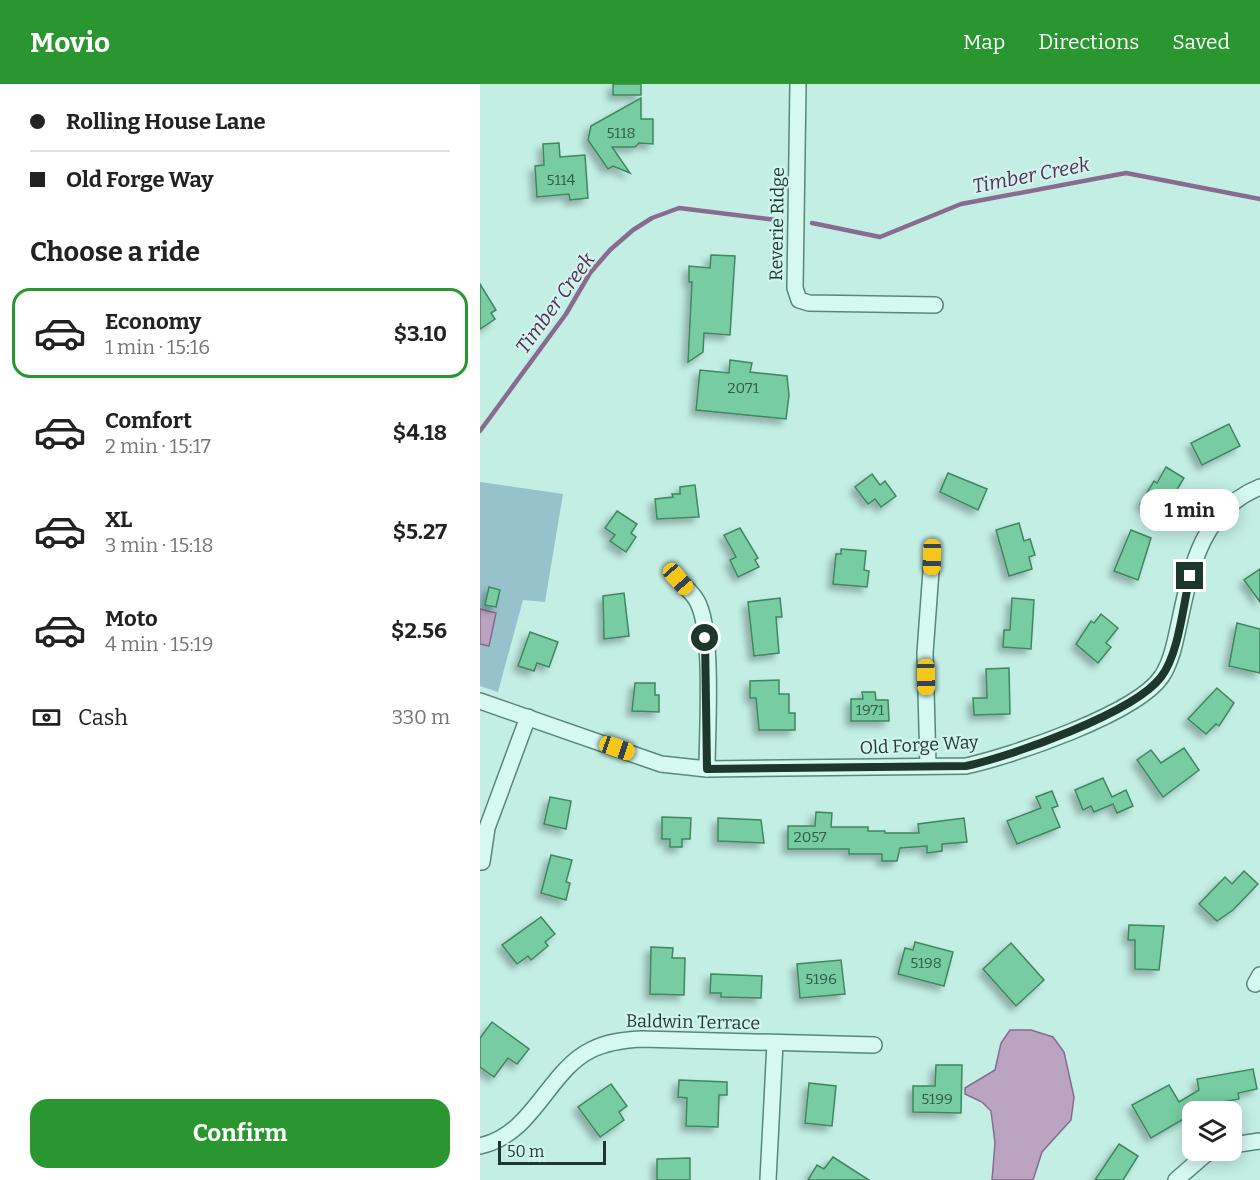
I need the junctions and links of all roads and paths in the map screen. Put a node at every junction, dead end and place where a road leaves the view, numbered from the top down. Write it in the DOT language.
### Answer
graph roads {
  1 [pos="798,84"];
  2 [pos="935,305"];
  3 [pos="1260,487"];
  4 [pos="932,557"];
  5 [pos="678,579"];
  6 [pos="480,701"];
  7 [pos="528,717"];
  8 [pos="928,766"];
  9 [pos="707,769"];
  10 [pos="480,862"];
  11 [pos="774,1043"];
  12 [pos="874,1044"];
  13 [pos="1260,1141"];
  14 [pos="1242,1144"];
  15 [pos="480,1146"];
  16 [pos="1198,1161"];
  17 [pos="768,1180"];
  18 [pos="1176,1180"];
  1 -- 2 [label="street, Reverie Ridge"];
  3 -- 8 [label="street, Old Forge Way"];
  4 -- 8 [label="street"];
  5 -- 9 [label="street"];
  6 -- 7 [label="street, Old Forge Way"];
  7 -- 9 [label="street, Old Forge Way"];
  7 -- 10 [label="street"];
  8 -- 9 [label="street, Old Forge Way"];
  11 -- 12 [label="street, Baldwin Terrace"];
  11 -- 15 [label="street, Baldwin Terrace"];
  11 -- 17 [label="street"];
  13 -- 14 [label="street"];
  16 -- 18 [label="street"];
}
